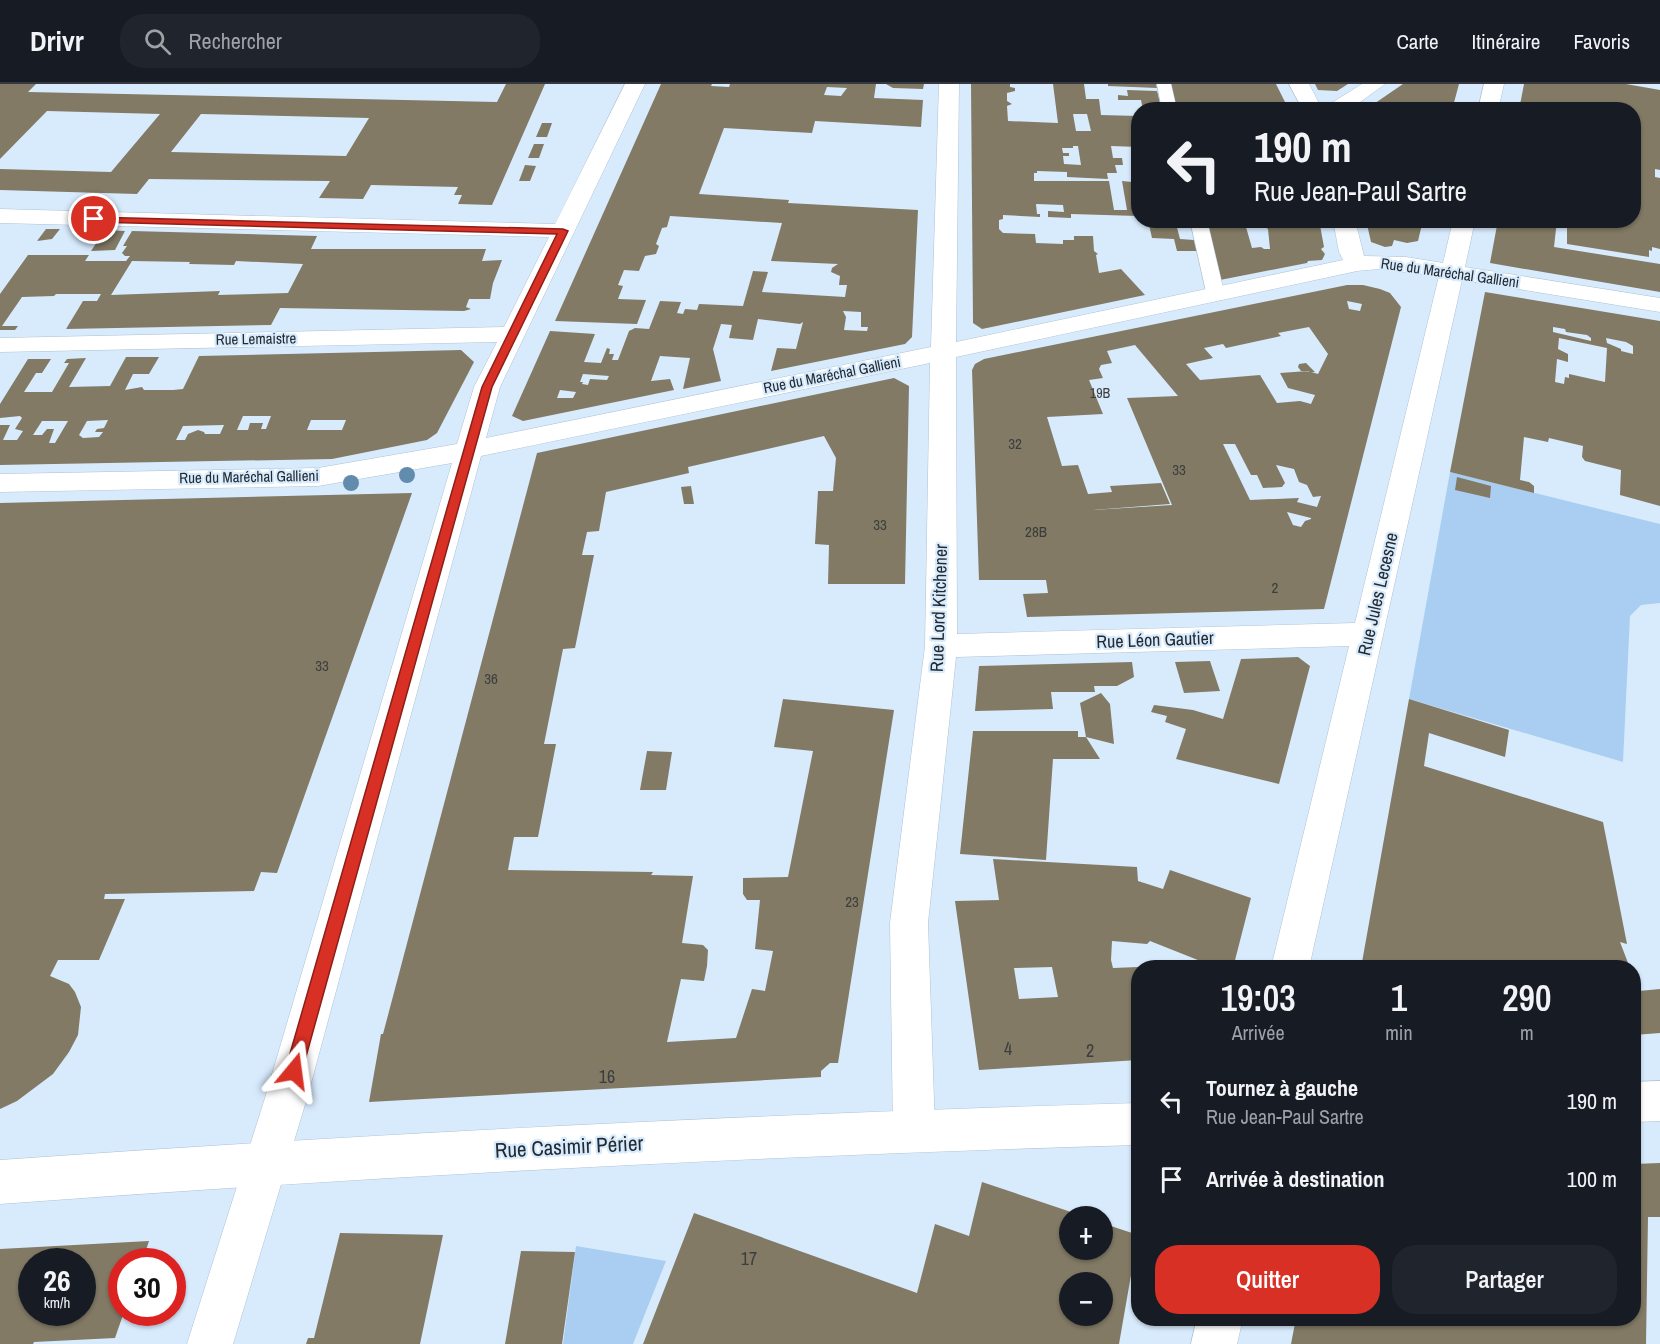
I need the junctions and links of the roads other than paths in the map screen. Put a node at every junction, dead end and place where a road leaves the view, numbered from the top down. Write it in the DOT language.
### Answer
graph roads {
  1 [pos="635,84"];
  2 [pos="949,84"];
  3 [pos="1164,84"];
  4 [pos="1299,84"];
  5 [pos="1375,84"];
  6 [pos="1494,84"];
  7 [pos="1168,102"];
  8 [pos="1309,102"];
  9 [pos="1348,102"];
  10 [pos="1490,102"];
  11 [pos="0,216"];
  12 [pos="1200,228"];
  13 [pos="1346,228"];
  14 [pos="1462,228"];
  15 [pos="563,231"];
  16 [pos="1357,264"];
  17 [pos="1453,272"];
  18 [pos="1216,296"];
  19 [pos="1660,305"];
  20 [pos="511,334"];
  21 [pos="0,345"];
  22 [pos="943,353"];
  23 [pos="470,449"];
  24 [pos="0,483"];
  25 [pos="1369,634"];
  26 [pos="941,646"];
  27 [pos="1292,960"];
  28 [pos="1660,1101"];
  29 [pos="1641,1102"];
  30 [pos="1131,1124"];
  31 [pos="914,1130"];
  32 [pos="267,1162"];
  33 [pos="0,1182"];
  34 [pos="1218,1326"];
  35 [pos="210,1344"];
  36 [pos="1214,1344"];
  1 -- 15 [label="street"];
  2 -- 22 [label="street, Rue Lord Kitchener"];
  3 -- 7 [label="lane"];
  4 -- 8 [label="street"];
  5 -- 9 [label="street"];
  6 -- 10 [label="street"];
  11 -- 15 [label="street"];
  12 -- 18 [label="lane"];
  13 -- 16 [label="street"];
  14 -- 17 [label="street, Rue Jules Lecesne"];
  15 -- 20 [label="street"];
  16 -- 17 [label="street, Rue du Maréchal Gallieni"];
  16 -- 18 [label="street, Rue du Maréchal Gallieni"];
  17 -- 19 [label="street, Rue du Maréchal Gallieni"];
  17 -- 25 [label="street, Rue Jules Lecesne"];
  18 -- 22 [label="street, Rue du Maréchal Gallieni"];
  20 -- 21 [label="street, Rue Lemaistre"];
  20 -- 23 [label="street"];
  22 -- 23 [label="street, Rue du Maréchal Gallieni"];
  22 -- 26 [label="street, Rue Lord Kitchener"];
  23 -- 24 [label="street, Rue du Maréchal Gallieni"];
  23 -- 32 [label="street"];
  25 -- 26 [label="street, Rue Léon Gautier"];
  25 -- 27 [label="street, Rue Jules Lecesne"];
  26 -- 31 [label="street, Rue Lord Kitchener"];
  28 -- 29 [label="street"];
  30 -- 31 [label="street, Rue Casimir Périer"];
  31 -- 32 [label="street, Rue Casimir Périer"];
  32 -- 33 [label="street, Rue Casimir Périer"];
  32 -- 35 [label="street"];
  34 -- 36 [label="street"];
}
